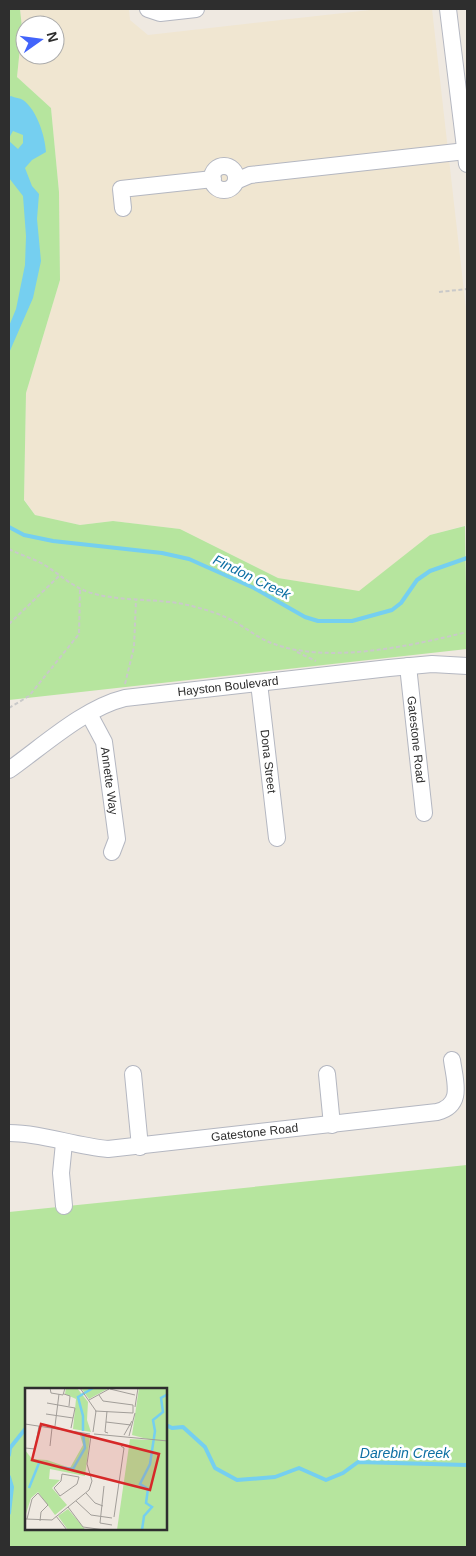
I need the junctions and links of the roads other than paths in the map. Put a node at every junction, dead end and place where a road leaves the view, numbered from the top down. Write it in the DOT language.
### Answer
graph roads {
  1 [pos="148,9"];
  2 [pos="196,9"];
  3 [pos="448,9"];
  4 [pos="452,42"];
  5 [pos="467,57"];
  6 [pos="467,158"];
  7 [pos="123,208"];
  8 [pos="408,666"];
  9 [pos="467,666"];
  10 [pos="259,683"];
  11 [pos="89,714"];
  12 [pos="9,770"];
  13 [pos="424,813"];
  14 [pos="277,838"];
  15 [pos="112,852"];
  16 [pos="452,1060"];
  17 [pos="133,1074"];
  18 [pos="327,1074"];
  19 [pos="332,1125"];
  20 [pos="9,1133"];
  21 [pos="64,1143"];
  22 [pos="140,1147"];
  23 [pos="64,1206"];
  1 -- 2 [label="street"];
  3 -- 4 [label="street"];
  4 -- 5 [label="street"];
  4 -- 6 [label="street"];
  6 -- 7 [label="street"];
  8 -- 9 [label="street, Hayston Boulevard"];
  8 -- 10 [label="street, Hayston Boulevard"];
  8 -- 13 [label="street, Gatestone Road"];
  10 -- 11 [label="street, Hayston Boulevard"];
  10 -- 14 [label="street, Dona Street"];
  11 -- 12 [label="street, Hayston Boulevard"];
  11 -- 15 [label="street, Annette Way"];
  16 -- 19 [label="street, Gatestone Road"];
  17 -- 22 [label="street"];
  18 -- 19 [label="street"];
  19 -- 22 [label="street, Gatestone Road"];
  20 -- 21 [label="street, Gatestone Road"];
  21 -- 22 [label="street, Gatestone Road"];
  21 -- 23 [label="street"];
}
